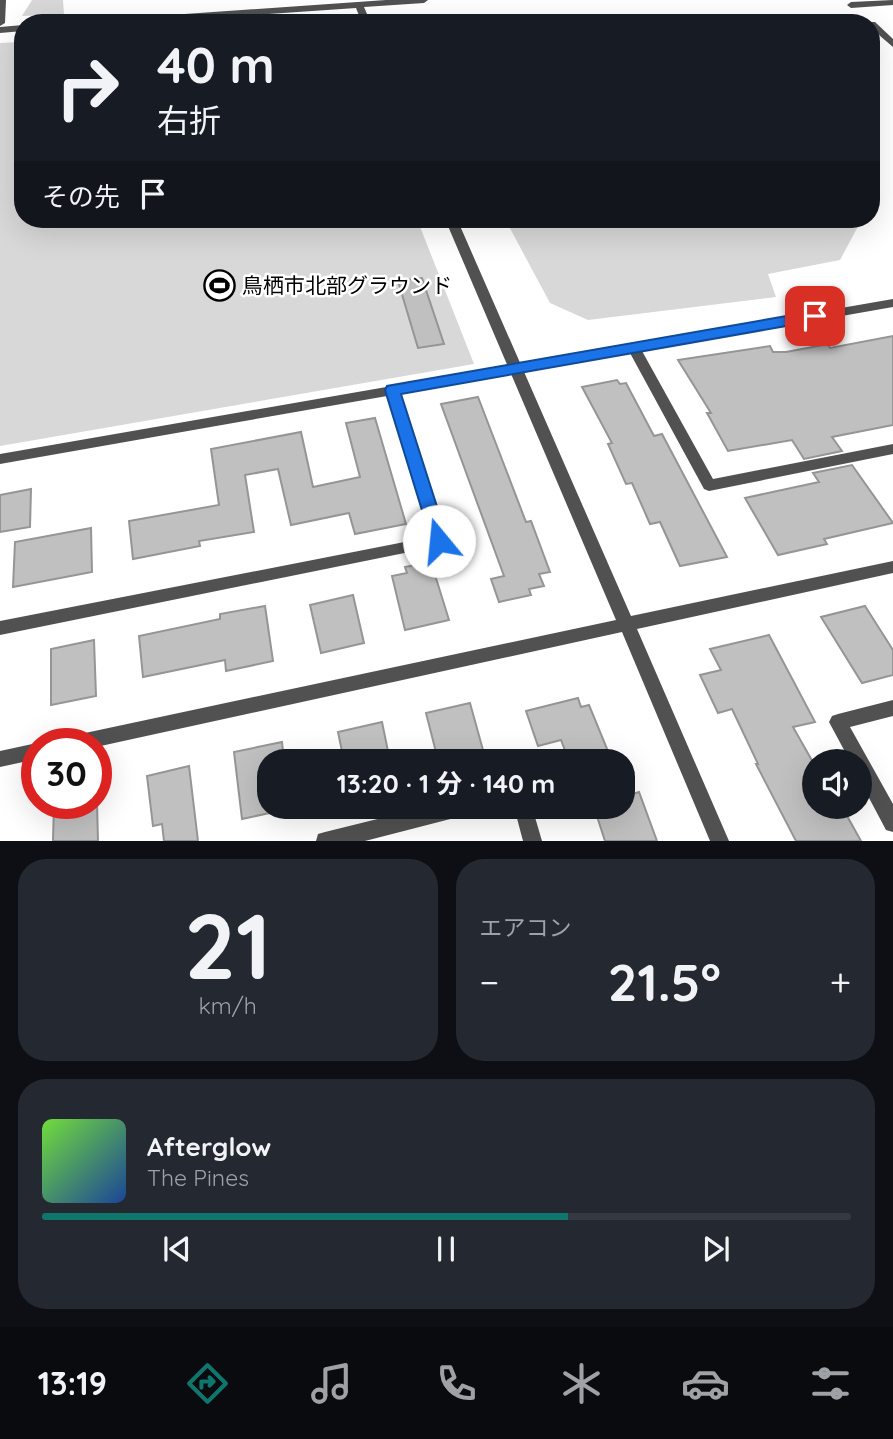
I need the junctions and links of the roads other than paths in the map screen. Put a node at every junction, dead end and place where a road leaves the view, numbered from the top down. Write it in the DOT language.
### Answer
graph roads {
  1 [pos="2,0"];
  2 [pos="424,0"];
  3 [pos="893,2"];
  4 [pos="359,5"];
  5 [pos="229,14"];
  6 [pos="363,14"];
  7 [pos="861,14"];
  8 [pos="0,23"];
  9 [pos="880,32"];
  10 [pos="893,44"];
  11 [pos="455,228"];
  12 [pos="893,303"];
  13 [pos="634,348"];
  14 [pos="515,368"];
  15 [pos="392,390"];
  16 [pos="893,449"];
  17 [pos="0,459"];
  18 [pos="893,567"];
  19 [pos="628,625"];
  20 [pos="0,628"];
  21 [pos="893,708"];
  22 [pos="112,735"];
  23 [pos="21,754"];
  24 [pos="0,759"];
  25 [pos="414,819"];
  26 [pos="527,819"];
  27 [pos="893,823"];
  28 [pos="325,841"];
  29 [pos="533,841"];
  30 [pos="720,841"];
  1 -- 8 [label="street"];
  2 -- 4 [label="street"];
  3 -- 7 [label="street"];
  4 -- 5 [label="street"];
  4 -- 6 [label="street"];
  9 -- 10 [label="street"];
  11 -- 14 [label="street"];
  12 -- 13 [label="street"];
  13 -- 14 [label="street"];
  13 -- 16 [label="street"];
  14 -- 15 [label="street"];
  14 -- 19 [label="street"];
  15 -- 17 [label="street"];
  15 -- 20 [label="street"];
  18 -- 19 [label="street"];
  19 -- 22 [label="street"];
  19 -- 30 [label="street"];
  21 -- 27 [label="street"];
  23 -- 24 [label="street"];
  25 -- 28 [label="street"];
  26 -- 29 [label="street"];
}
